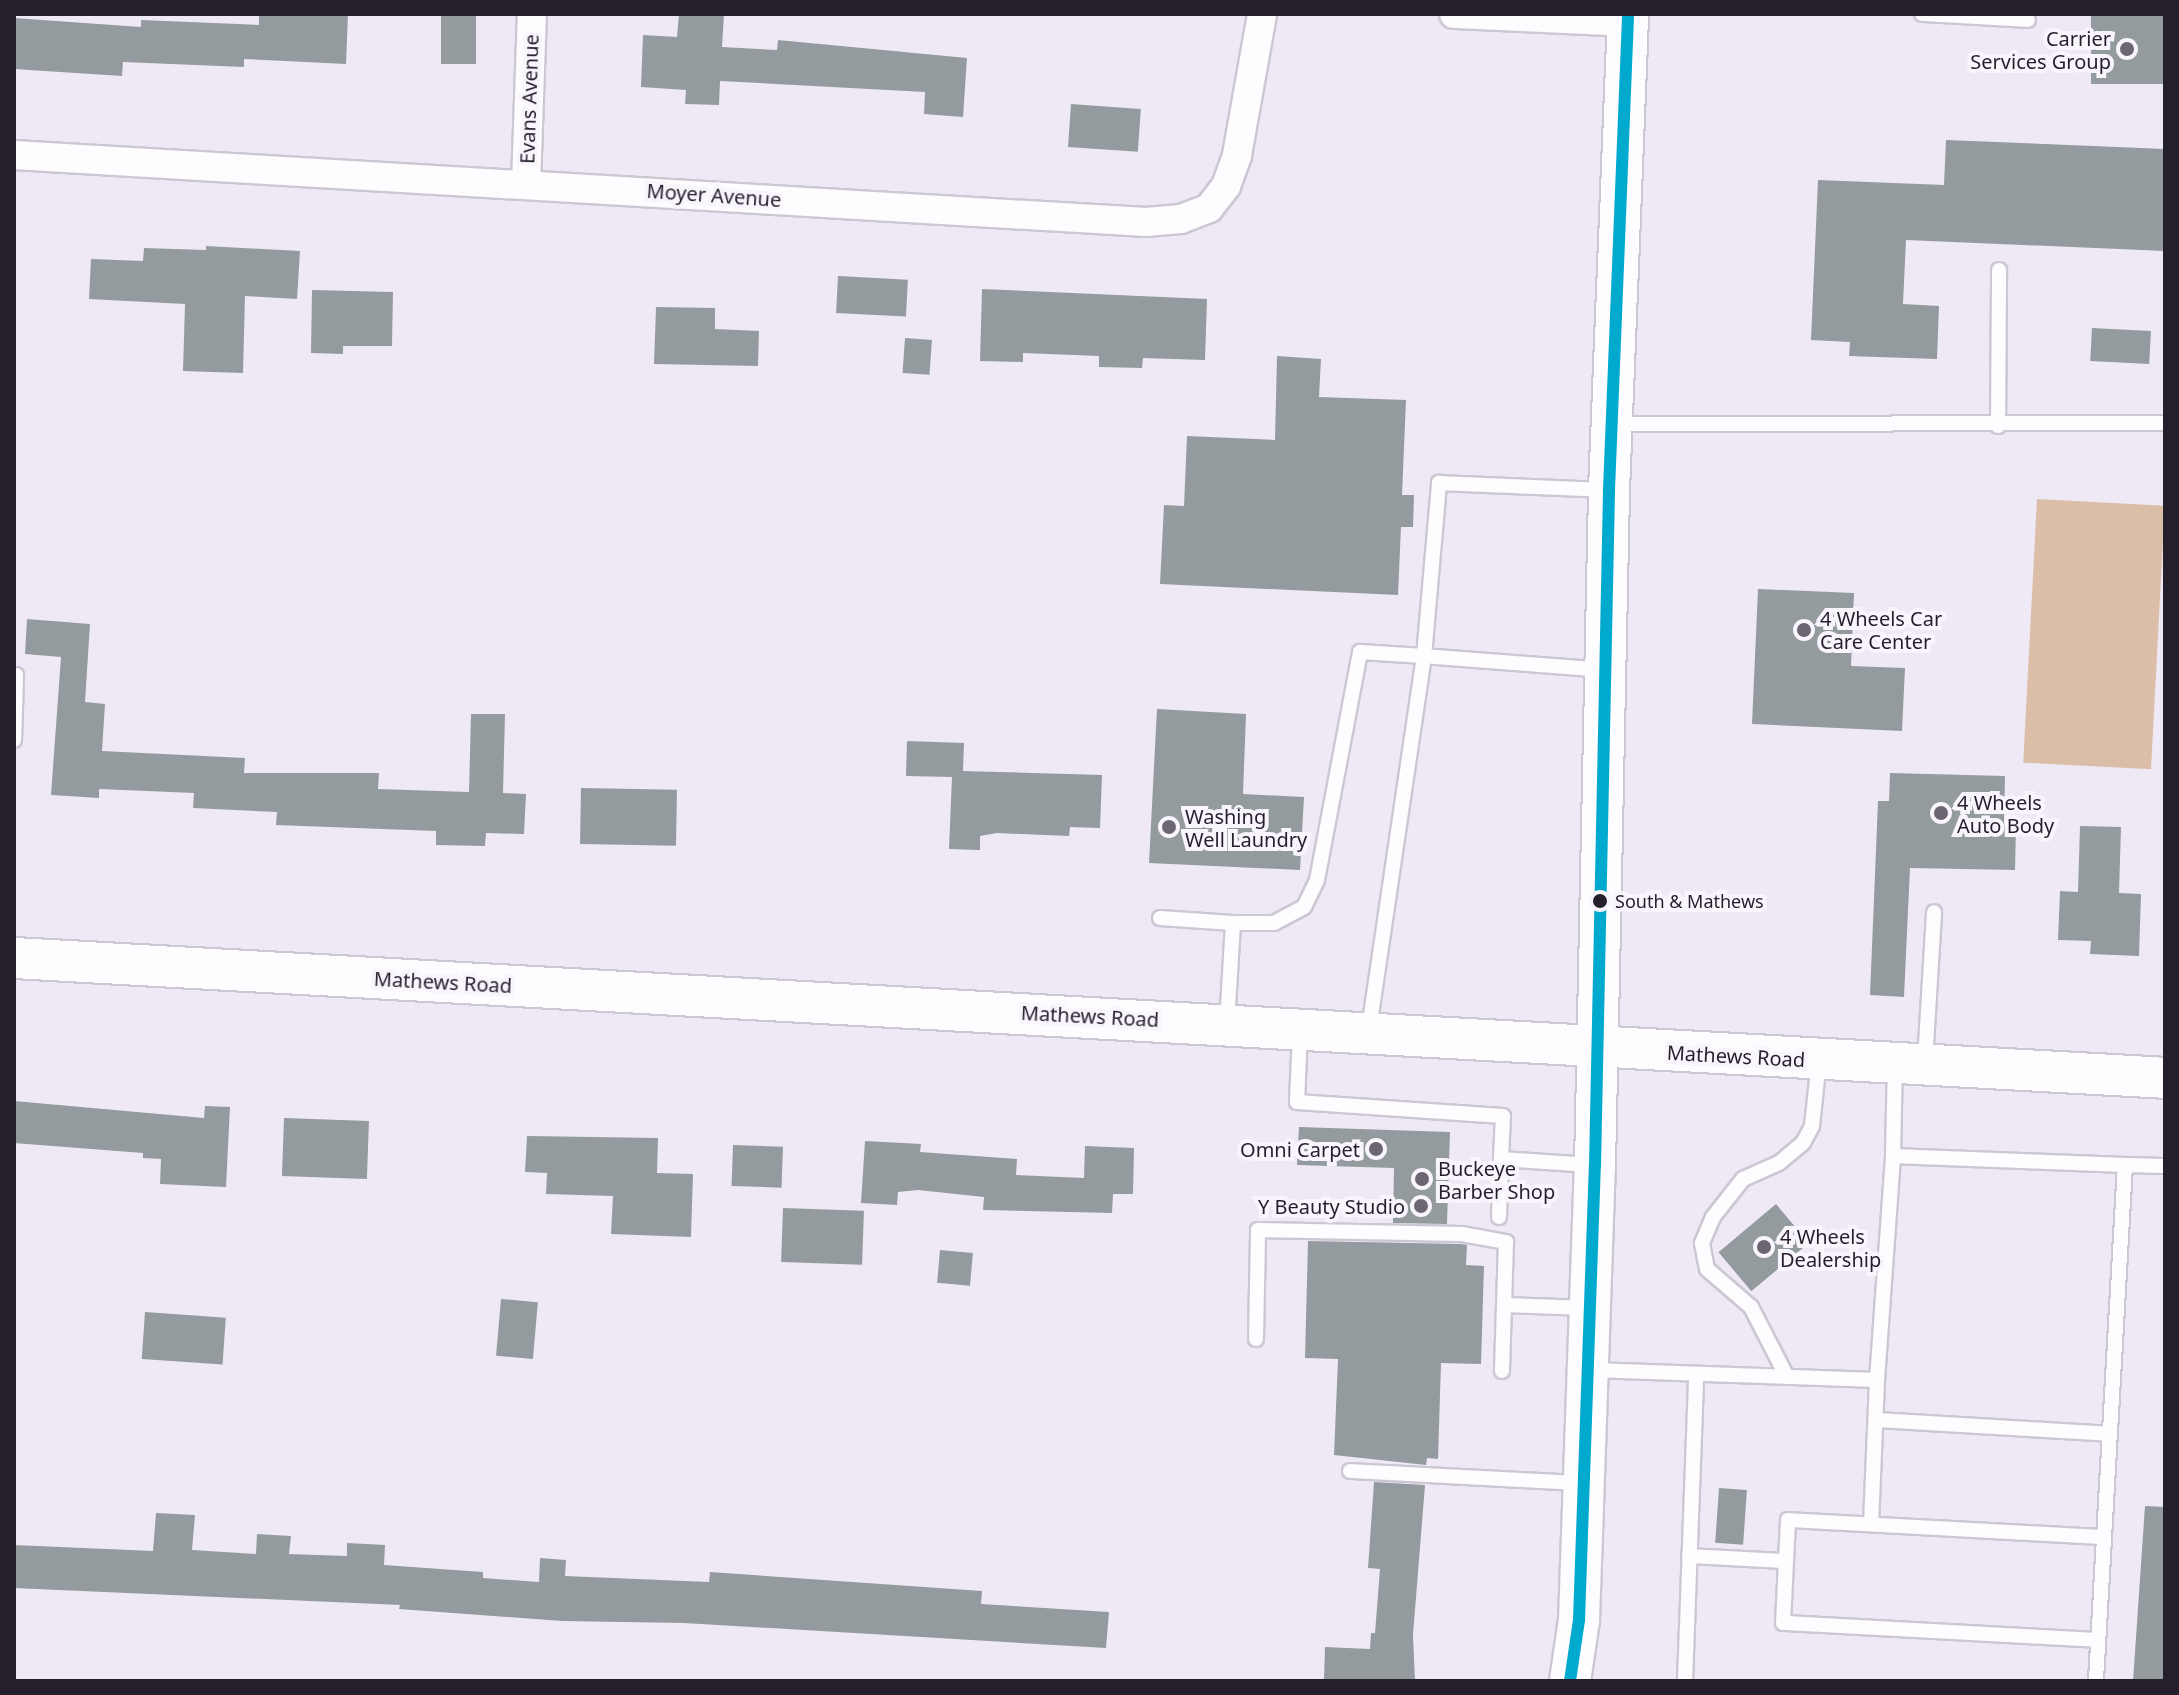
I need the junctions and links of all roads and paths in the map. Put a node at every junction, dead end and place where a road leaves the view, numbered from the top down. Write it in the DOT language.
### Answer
graph roads {
  1 [pos="532,14"];
  2 [pos="1262,14"];
  3 [pos="1454,14"];
  4 [pos="1922,14"];
  5 [pos="1496,15"];
  6 [pos="1627,18"];
  7 [pos="2028,20"];
  8 [pos="14,155"];
  9 [pos="526,184"];
  10 [pos="1999,270"];
  11 [pos="2165,423"];
  12 [pos="1612,424"];
  13 [pos="1998,426"];
  14 [pos="1609,490"];
  15 [pos="1424,656"];
  16 [pos="1605,670"];
  17 [pos="16,675"];
  18 [pos="14,740"];
  19 [pos="1934,912"];
  20 [pos="1160,918"];
  21 [pos="1233,923"];
  22 [pos="14,958"];
  23 [pos="1227,1024"];
  24 [pos="1300,1029"];
  25 [pos="1368,1034"];
  26 [pos="1595,1050"];
  27 [pos="1819,1060"];
  28 [pos="1910,1065"];
  29 [pos="2165,1078"];
  30 [pos="1893,1156"];
  31 [pos="1501,1159"];
  32 [pos="2125,1165"];
  33 [pos="1595,1166"];
  34 [pos="2165,1166"];
  35 [pos="1499,1217"];
  36 [pos="1504,1305"];
  37 [pos="1590,1308"];
  38 [pos="1256,1339"];
  39 [pos="1588,1370"];
  40 [pos="1502,1371"];
  41 [pos="1696,1374"];
  42 [pos="1787,1377"];
  43 [pos="1877,1380"];
  44 [pos="1876,1420"];
  45 [pos="2110,1434"];
  46 [pos="1350,1471"];
  47 [pos="1584,1483"];
  48 [pos="1871,1524"];
  49 [pos="2104,1537"];
  50 [pos="1689,1556"];
  51 [pos="1786,1561"];
  52 [pos="2098,1640"];
  53 [pos="1570,1681"];
  54 [pos="1685,1681"];
  55 [pos="2096,1681"];
  1 -- 9 [label="street, Evans Avenue"];
  2 -- 9 [label="street, Moyer Avenue"];
  3 -- 5 [label="street"];
  4 -- 7 [label="lane"];
  5 -- 6 [label="street"];
  6 -- 12 [label="street"];
  8 -- 9 [label="street, Moyer Avenue"];
  10 -- 13 [label="lane"];
  11 -- 13 [label="lane"];
  12 -- 13 [label="lane"];
  12 -- 14 [label="street"];
  14 -- 15 [label="lane"];
  14 -- 16 [label="street"];
  15 -- 16 [label="lane"];
  15 -- 21 [label="lane"];
  15 -- 25 [label="lane"];
  16 -- 26 [label="street"];
  17 -- 18 [label="lane"];
  19 -- 28 [label="lane"];
  20 -- 21 [label="lane"];
  21 -- 23 [label="lane"];
  22 -- 23 [label="street, Mathews Road"];
  23 -- 24 [label="street, Mathews Road"];
  24 -- 25 [label="street, Mathews Road"];
  24 -- 31 [label="lane"];
  25 -- 26 [label="street, Mathews Road"];
  26 -- 27 [label="street, Mathews Road"];
  26 -- 33 [label="street"];
  27 -- 28 [label="street, Mathews Road"];
  27 -- 42 [label="lane"];
  28 -- 29 [label="street, Mathews Road"];
  28 -- 30 [label="lane"];
  30 -- 32 [label="lane"];
  30 -- 43 [label="lane"];
  31 -- 33 [label="lane"];
  31 -- 35 [label="lane"];
  32 -- 34 [label="lane"];
  32 -- 45 [label="lane"];
  33 -- 37 [label="street"];
  36 -- 37 [label="lane"];
  36 -- 38 [label="lane"];
  36 -- 40 [label="lane"];
  37 -- 39 [label="street"];
  39 -- 41 [label="lane"];
  39 -- 47 [label="street"];
  41 -- 42 [label="lane"];
  41 -- 50 [label="lane"];
  42 -- 43 [label="lane"];
  43 -- 44 [label="lane"];
  44 -- 45 [label="lane"];
  44 -- 48 [label="lane"];
  45 -- 49 [label="lane"];
  46 -- 47 [label="lane"];
  47 -- 53 [label="street"];
  48 -- 49 [label="lane"];
  48 -- 51 [label="lane"];
  49 -- 52 [label="lane"];
  50 -- 51 [label="lane"];
  50 -- 54 [label="lane"];
  51 -- 52 [label="lane"];
  52 -- 55 [label="lane"];
}
